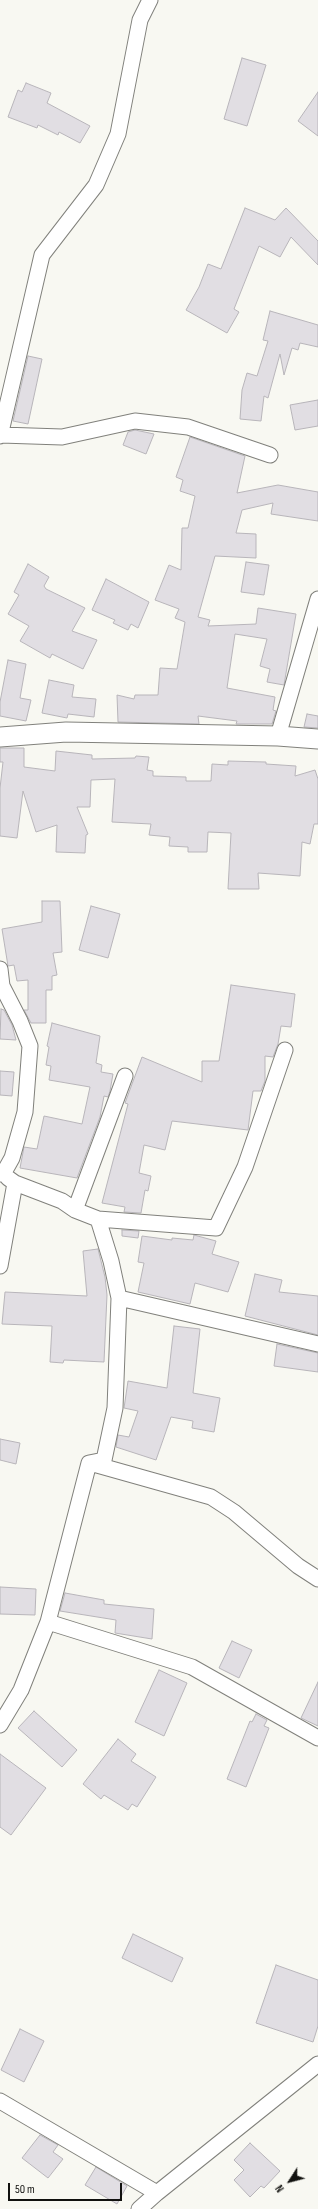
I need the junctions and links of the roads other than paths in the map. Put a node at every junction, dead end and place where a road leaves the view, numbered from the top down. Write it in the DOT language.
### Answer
graph roads {
  1 [pos="150,0"];
  2 [pos="0,436"];
  3 [pos="270,455"];
  4 [pos="318,600"];
  5 [pos="278,736"];
  6 [pos="0,737"];
  7 [pos="318,739"];
  8 [pos="0,969"];
  9 [pos="285,1050"];
  10 [pos="125,1076"];
  11 [pos="1,1174"];
  12 [pos="15,1183"];
  13 [pos="75,1210"];
  14 [pos="98,1219"];
  15 [pos="0,1266"];
  16 [pos="119,1298"];
  17 [pos="318,1344"];
  18 [pos="89,1463"];
  19 [pos="318,1580"];
  20 [pos="48,1622"];
  21 [pos="0,1725"];
  22 [pos="318,1738"];
  23 [pos="318,2064"];
  24 [pos="0,2101"];
  25 [pos="157,2193"];
  26 [pos="139,2209"];
  1 -- 2 [label="street"];
  2 -- 3 [label="street"];
  4 -- 5 [label="street"];
  5 -- 6 [label="street"];
  5 -- 7 [label="street"];
  8 -- 11 [label="street"];
  9 -- 14 [label="street"];
  10 -- 13 [label="street"];
  11 -- 12 [label="street"];
  12 -- 13 [label="street"];
  12 -- 15 [label="street"];
  13 -- 14 [label="street"];
  14 -- 16 [label="street"];
  16 -- 17 [label="street"];
  16 -- 18 [label="street"];
  18 -- 19 [label="street"];
  18 -- 20 [label="street"];
  20 -- 21 [label="street"];
  20 -- 22 [label="street"];
  23 -- 25 [label="street"];
  24 -- 25 [label="street"];
  25 -- 26 [label="street"];
}
